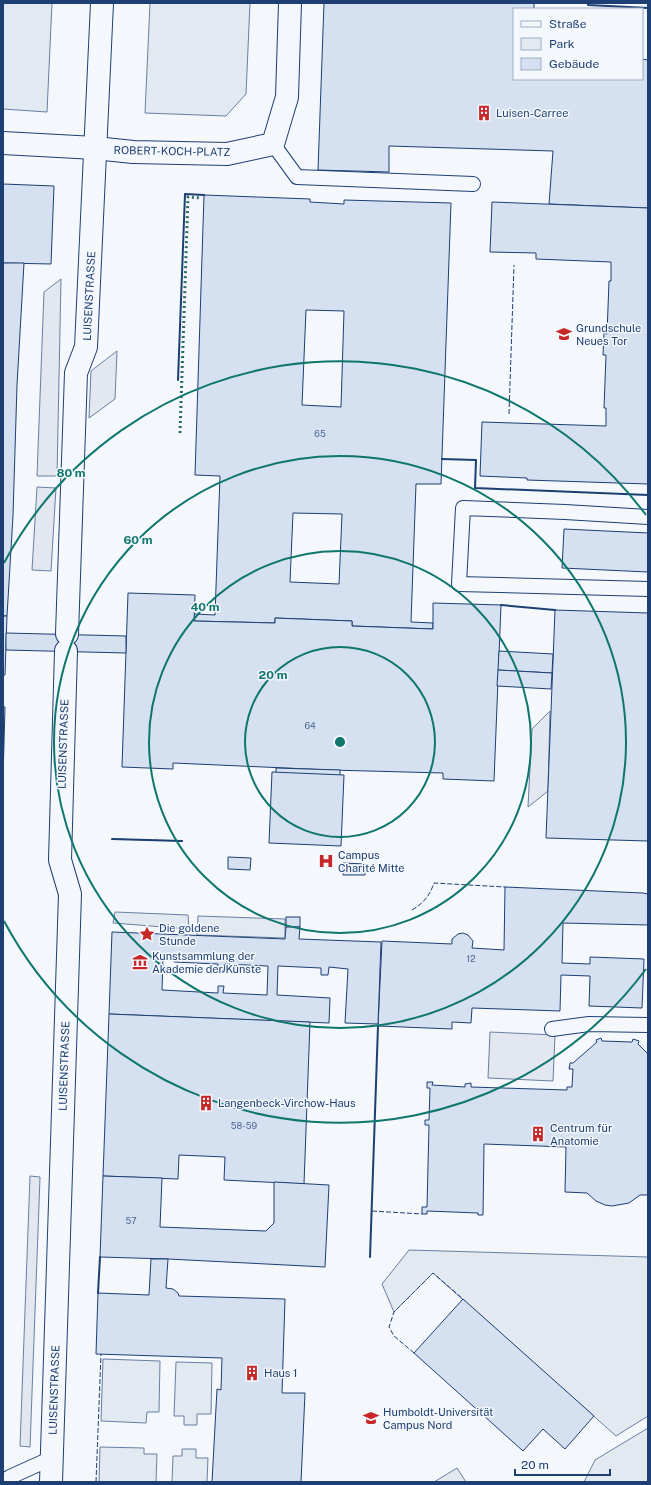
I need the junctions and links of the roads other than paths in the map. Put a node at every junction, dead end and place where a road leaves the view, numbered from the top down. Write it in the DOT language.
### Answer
graph roads {
  1 [pos="102,3"];
  2 [pos="290,3"];
  3 [pos="3,143"];
  4 [pos="273,144"];
  5 [pos="95,148"];
  6 [pos="473,184"];
  7 [pos="648,517"];
  8 [pos="648,589"];
  9 [pos="648,1025"];
  10 [pos="552,1029"];
  11 [pos="52,1458"];
  12 [pos="3,1482"];
  13 [pos="51,1482"];
  1 -- 5 [label="street"];
  2 -- 4 [label="street"];
  3 -- 5 [label="street, ROBERT-KOCH-PLATZ"];
  4 -- 5 [label="street, ROBERT-KOCH-PLATZ"];
  4 -- 6 [label="lane"];
  5 -- 11 [label="street, LUISENSTRASSE"];
  7 -- 8 [label="lane"];
  9 -- 10 [label="lane"];
  11 -- 12 [label="lane"];
  11 -- 13 [label="street, LUISENSTRASSE"];
}
